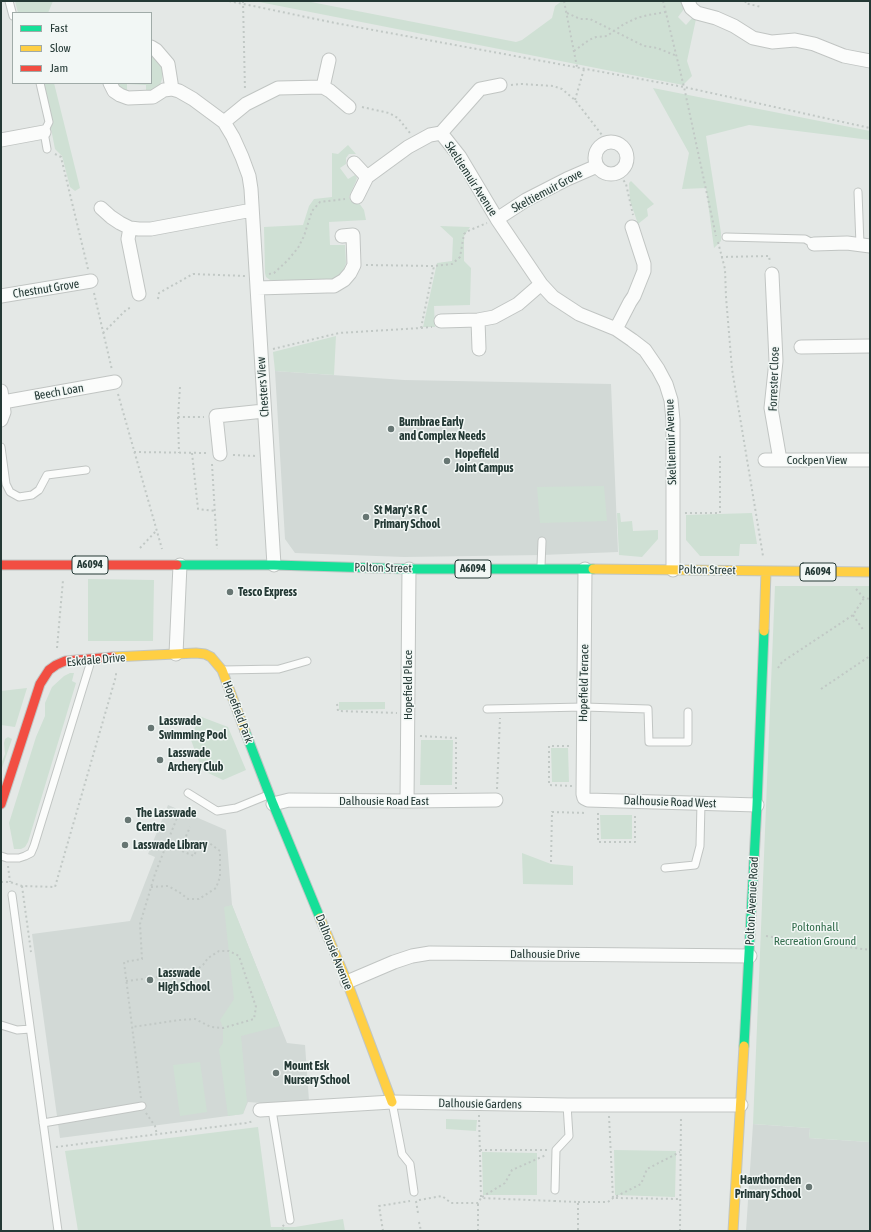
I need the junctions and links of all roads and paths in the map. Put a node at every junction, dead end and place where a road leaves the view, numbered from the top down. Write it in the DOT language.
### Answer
graph roads {
  1 [pos="9,1"];
  2 [pos="229,1"];
  3 [pos="564,1"];
  4 [pos="663,1"];
  5 [pos="688,1"];
  6 [pos="746,1"];
  7 [pos="243,2"];
  8 [pos="761,7"];
  9 [pos="12,12"];
  10 [pos="666,12"];
  11 [pos="567,14"];
  12 [pos="615,31"];
  13 [pos="152,48"];
  14 [pos="574,51"];
  15 [pos="677,56"];
  16 [pos="329,60"];
  17 [pos="870,61"];
  18 [pos="576,67"];
  19 [pos="584,69"];
  20 [pos="40,84"];
  21 [pos="110,84"];
  22 [pos="500,85"];
  23 [pos="323,87"];
  24 [pos="684,87"];
  25 [pos="172,89"];
  26 [pos="575,100"];
  27 [pos="246,104"];
  28 [pos="349,107"];
  29 [pos="224,122"];
  30 [pos="870,128"];
  31 [pos="44,132"];
  32 [pos="442,133"];
  33 [pos="1,140"];
  34 [pos="417,141"];
  35 [pos="604,143"];
  36 [pos="47,149"];
  37 [pos="354,163"];
  38 [pos="597,166"];
  39 [pos="618,172"];
  40 [pos="367,177"];
  41 [pos="858,192"];
  42 [pos="356,198"];
  43 [pos="102,208"];
  44 [pos="252,210"];
  45 [pos="497,219"];
  46 [pos="632,227"];
  47 [pos="130,228"];
  48 [pos="342,236"];
  49 [pos="726,237"];
  50 [pos="814,244"];
  51 [pos="865,245"];
  52 [pos="721,257"];
  53 [pos="354,265"];
  54 [pos="434,266"];
  55 [pos="772,274"];
  56 [pos="91,281"];
  57 [pos="541,284"];
  58 [pos="256,288"];
  59 [pos="139,294"];
  60 [pos="1,296"];
  61 [pos="130,308"];
  62 [pos="478,320"];
  63 [pos="441,321"];
  64 [pos="616,329"];
  65 [pos="103,333"];
  66 [pos="801,346"];
  67 [pos="870,346"];
  68 [pos="478,350"];
  69 [pos="260,352"];
  70 [pos="115,382"];
  71 [pos="180,387"];
  72 [pos="2,397"];
  73 [pos="264,411"];
  74 [pos="216,416"];
  75 [pos="178,417"];
  76 [pos="1,420"];
  77 [pos="1,447"];
  78 [pos="134,452"];
  79 [pos="179,453"];
  80 [pos="192,453"];
  81 [pos="216,454"];
  82 [pos="720,455"];
  83 [pos="267,457"];
  84 [pos="765,460"];
  85 [pos="780,460"];
  86 [pos="870,460"];
  87 [pos="86,470"];
  88 [pos="215,512"];
  89 [pos="684,513"];
  90 [pos="157,530"];
  91 [pos="542,541"];
  92 [pos="217,554"];
  93 [pos="64,564"];
  94 [pos="1,565"];
  95 [pos="138,565"];
  96 [pos="166,565"];
  97 [pos="180,565"];
  98 [pos="274,565"];
  99 [pos="409,569"];
  100 [pos="541,569"];
  101 [pos="585,569"];
  102 [pos="673,570"];
  103 [pos="766,571"];
  104 [pos="870,572"];
  105 [pos="864,598"];
  106 [pos="853,615"];
  107 [pos="864,631"];
  108 [pos="176,654"];
  109 [pos="870,656"];
  110 [pos="116,657"];
  111 [pos="91,659"];
  112 [pos="307,661"];
  113 [pos="56,665"];
  114 [pos="778,669"];
  115 [pos="222,670"];
  116 [pos="821,689"];
  117 [pos="337,704"];
  118 [pos="584,707"];
  119 [pos="500,708"];
  120 [pos="487,709"];
  121 [pos="688,712"];
  122 [pos="408,713"];
  123 [pos="408,735"];
  124 [pos="584,746"];
  125 [pos="583,792"];
  126 [pos="188,793"];
  127 [pos="272,799"];
  128 [pos="496,800"];
  129 [pos="598,800"];
  130 [pos="407,801"];
  131 [pos="456,801"];
  132 [pos="635,801"];
  133 [pos="700,803"];
  134 [pos="1,804"];
  135 [pos="757,805"];
  136 [pos="180,810"];
  137 [pos="590,814"];
  138 [pos="190,827"];
  139 [pos="166,845"];
  140 [pos="180,850"];
  141 [pos="4,857"];
  142 [pos="551,862"];
  143 [pos="665,868"];
  144 [pos="1,882"];
  145 [pos="10,882"];
  146 [pos="151,887"];
  147 [pos="12,895"];
  148 [pos="750,933"];
  149 [pos="870,950"];
  150 [pos="750,956"];
  151 [pos="126,981"];
  152 [pos="347,982"];
  153 [pos="1,1025"];
  154 [pos="132,1027"];
  155 [pos="30,1029"];
  156 [pos="392,1102"];
  157 [pos="479,1104"];
  158 [pos="567,1105"];
  159 [pos="609,1105"];
  160 [pos="681,1105"];
  161 [pos="740,1105"];
  162 [pos="142,1106"];
  163 [pos="268,1112"];
  164 [pos="43,1123"];
  165 [pos="156,1135"];
  166 [pos="46,1143"];
  167 [pos="480,1150"];
  168 [pos="556,1150"];
  169 [pos="680,1152"];
  170 [pos="555,1190"];
  171 [pos="414,1192"];
  172 [pos="481,1198"];
  173 [pos="612,1198"];
  174 [pos="680,1199"];
  175 [pos="416,1201"];
  176 [pos="554,1201"];
  177 [pos="578,1202"];
  178 [pos="478,1203"];
  179 [pos="418,1213"];
  180 [pos="290,1220"];
  181 [pos="419,1222"];
  182 [pos="58,1231"];
  183 [pos="383,1231"];
  184 [pos="421,1231"];
  185 [pos="478,1231"];
  186 [pos="578,1231"];
  187 [pos="680,1231"];
  188 [pos="733,1231"];
  1 -- 9 [label="lane"];
  2 -- 7 [label="path"];
  3 -- 11 [label="path"];
  4 -- 10 [label="path"];
  5 -- 17 [label="street"];
  6 -- 8 [label="path"];
  7 -- 18 [label="path"];
  7 -- 27 [label="path"];
  10 -- 12 [label="path"];
  10 -- 15 [label="path"];
  11 -- 12 [label="path"];
  11 -- 14 [label="path"];
  12 -- 14 [label="path"];
  12 -- 15 [label="path"];
  13 -- 25 [label="street"];
  14 -- 18 [label="path"];
  15 -- 24 [label="path"];
  16 -- 23 [label="street"];
  18 -- 19 [label="path"];
  19 -- 24 [label="path"];
  19 -- 26 [label="path"];
  20 -- 31 [label="lane"];
  21 -- 25 [label="street"];
  22 -- 26 [label="path"];
  22 -- 32 [label="street, Skeltiemuir Avenue"];
  23 -- 27 [label="street"];
  23 -- 28 [label="street"];
  24 -- 30 [label="path"];
  24 -- 52 [label="path"];
  25 -- 29 [label="street, Chesters View"];
  26 -- 35 [label="path"];
  27 -- 29 [label="street"];
  28 -- 34 [label="path"];
  29 -- 44 [label="street, Chesters View"];
  31 -- 33 [label="street"];
  31 -- 36 [label="lane"];
  32 -- 34 [label="street, Skeltiemuir Avenue"];
  32 -- 45 [label="street, Skeltiemuir Avenue"];
  34 -- 40 [label="street, Skeltiemuir Avenue"];
  35 -- 38 [label="street, Skeltiemuir Grove"];
  35 -- 39 [label="street"];
  36 -- 56 [label="path"];
  37 -- 40 [label="street"];
  38 -- 39 [label="street, Skeltiemuir Grove"];
  38 -- 45 [label="street, Skeltiemuir Grove"];
  39 -- 46 [label="path"];
  40 -- 42 [label="street, Skeltiemuir Avenue"];
  41 -- 51 [label="lane"];
  43 -- 47 [label="street"];
  44 -- 47 [label="street"];
  44 -- 58 [label="street, Chesters View"];
  45 -- 54 [label="path"];
  45 -- 57 [label="street, Skeltiemuir Avenue"];
  46 -- 64 [label="street"];
  47 -- 59 [label="street"];
  48 -- 53 [label="street"];
  49 -- 50 [label="lane"];
  50 -- 51 [label="street"];
  52 -- 55 [label="path"];
  52 -- 103 [label="path"];
  53 -- 54 [label="path"];
  53 -- 58 [label="street"];
  54 -- 69 [label="path"];
  55 -- 85 [label="street, Forrester Close"];
  56 -- 60 [label="street, Chestnut Grove"];
  56 -- 65 [label="path"];
  57 -- 62 [label="street"];
  57 -- 64 [label="street, Skeltiemuir Avenue"];
  58 -- 69 [label="street, Chesters View"];
  61 -- 65 [label="path"];
  62 -- 63 [label="street"];
  62 -- 68 [label="street"];
  64 -- 102 [label="street, Skeltiemuir Avenue"];
  65 -- 70 [label="path"];
  66 -- 67 [label="street"];
  69 -- 73 [label="street, Chesters View"];
  70 -- 72 [label="street, Beech Loan"];
  70 -- 78 [label="path"];
  71 -- 75 [label="path"];
  72 -- 76 [label="street"];
  73 -- 74 [label="street"];
  73 -- 83 [label="street, Chesters View"];
  74 -- 75 [label="path"];
  74 -- 81 [label="street"];
  75 -- 79 [label="path"];
  77 -- 87 [label="lane"];
  78 -- 79 [label="path"];
  78 -- 90 [label="path"];
  79 -- 80 [label="path"];
  80 -- 81 [label="path"];
  80 -- 88 [label="path"];
  81 -- 83 [label="path"];
  81 -- 88 [label="path"];
  82 -- 89 [label="path"];
  83 -- 98 [label="street, Chesters View"];
  84 -- 85 [label="street, Cockpen View"];
  85 -- 86 [label="street, Cockpen View"];
  88 -- 92 [label="path"];
  90 -- 95 [label="path"];
  90 -- 96 [label="path"];
  91 -- 100 [label="lane"];
  93 -- 94 [label="street, Polton Street / A6094"];
  93 -- 95 [label="street, Polton Street / A6094"];
  93 -- 113 [label="path"];
  95 -- 96 [label="street, Polton Street / A6094"];
  96 -- 97 [label="street, Polton Street / A6094"];
  97 -- 98 [label="street, Polton Street / A6094"];
  97 -- 108 [label="street"];
  98 -- 99 [label="street, Polton Street / A6094"];
  99 -- 100 [label="street, Polton Street / A6094"];
  99 -- 122 [label="street, Hopefield Place"];
  100 -- 101 [label="street, Polton Street / A6094"];
  101 -- 102 [label="street, Polton Street / A6094"];
  101 -- 118 [label="street, Hopefield Terrace"];
  102 -- 103 [label="street, Polton Street / A6094"];
  103 -- 104 [label="street, A6094"];
  103 -- 135 [label="street, Polton Avenue Road"];
  105 -- 106 [label="path"];
  106 -- 107 [label="path"];
  106 -- 114 [label="path"];
  108 -- 110 [label="street, Eskdale Drive"];
  108 -- 115 [label="street, Hopefield Park"];
  109 -- 116 [label="path"];
  110 -- 111 [label="street, Eskdale Drive"];
  110 -- 145 [label="path"];
  111 -- 113 [label="street, Eskdale Drive"];
  111 -- 141 [label="lane"];
  112 -- 115 [label="lane"];
  113 -- 134 [label="street, Eskdale Drive"];
  115 -- 127 [label="street, Hopefield Park"];
  117 -- 122 [label="path"];
  118 -- 119 [label="lane"];
  118 -- 121 [label="lane"];
  118 -- 124 [label="street, Hopefield Terrace"];
  119 -- 120 [label="lane"];
  119 -- 128 [label="path"];
  122 -- 123 [label="street, Hopefield Place"];
  123 -- 130 [label="street, Hopefield Place"];
  123 -- 131 [label="path"];
  124 -- 125 [label="street, Hopefield Terrace"];
  124 -- 125 [label="path"];
  125 -- 129 [label="street, Dalhousie Road West"];
  126 -- 127 [label="lane"];
  127 -- 130 [label="street, Dalhousie Road East"];
  127 -- 152 [label="street, Dalhousie Avenue"];
  128 -- 131 [label="street, Dalhousie Road East"];
  129 -- 132 [label="street, Dalhousie Road West"];
  129 -- 132 [label="path"];
  130 -- 131 [label="street, Dalhousie Road East"];
  132 -- 133 [label="street, Dalhousie Road West"];
  133 -- 135 [label="street, Dalhousie Road West"];
  133 -- 143 [label="lane"];
  135 -- 148 [label="street, Polton Avenue Road"];
  136 -- 139 [label="path"];
  137 -- 142 [label="path"];
  138 -- 140 [label="path"];
  139 -- 140 [label="path"];
  139 -- 146 [label="path"];
  140 -- 146 [label="path"];
  141 -- 145 [label="path"];
  144 -- 145 [label="path"];
  146 -- 151 [label="path"];
  147 -- 155 [label="lane"];
  148 -- 149 [label="path"];
  148 -- 150 [label="street, Polton Avenue Road"];
  150 -- 152 [label="street, Dalhousie Drive"];
  150 -- 161 [label="street, Polton Avenue Road"];
  151 -- 154 [label="path"];
  151 -- 154 [label="path"];
  152 -- 156 [label="street, Dalhousie Avenue"];
  153 -- 155 [label="lane"];
  154 -- 162 [label="path"];
  155 -- 164 [label="lane"];
  156 -- 157 [label="street, Dalhousie Gardens"];
  156 -- 163 [label="street, Dalhousie Gardens"];
  156 -- 171 [label="lane"];
  157 -- 158 [label="street, Dalhousie Gardens"];
  157 -- 167 [label="path"];
  158 -- 159 [label="street, Dalhousie Gardens"];
  158 -- 168 [label="lane"];
  159 -- 160 [label="street, Dalhousie Gardens"];
  159 -- 173 [label="path"];
  160 -- 161 [label="street, Dalhousie Gardens"];
  160 -- 169 [label="path"];
  161 -- 188 [label="street, Polton Avenue Road"];
  162 -- 164 [label="lane"];
  162 -- 165 [label="path"];
  163 -- 165 [label="path"];
  163 -- 180 [label="lane"];
  164 -- 166 [label="lane"];
  165 -- 166 [label="path"];
  166 -- 182 [label="lane"];
  167 -- 168 [label="path"];
  167 -- 172 [label="path"];
  168 -- 170 [label="lane"];
  168 -- 172 [label="path"];
  169 -- 173 [label="path"];
  169 -- 174 [label="path"];
  170 -- 176 [label="path"];
  171 -- 175 [label="path"];
  172 -- 176 [label="path"];
  172 -- 178 [label="path"];
  173 -- 174 [label="path"];
  173 -- 177 [label="path"];
  174 -- 187 [label="path"];
  175 -- 178 [label="path"];
  175 -- 179 [label="path"];
  175 -- 183 [label="path"];
  176 -- 177 [label="path"];
  177 -- 186 [label="path"];
  178 -- 185 [label="path"];
  181 -- 184 [label="path"];
}
